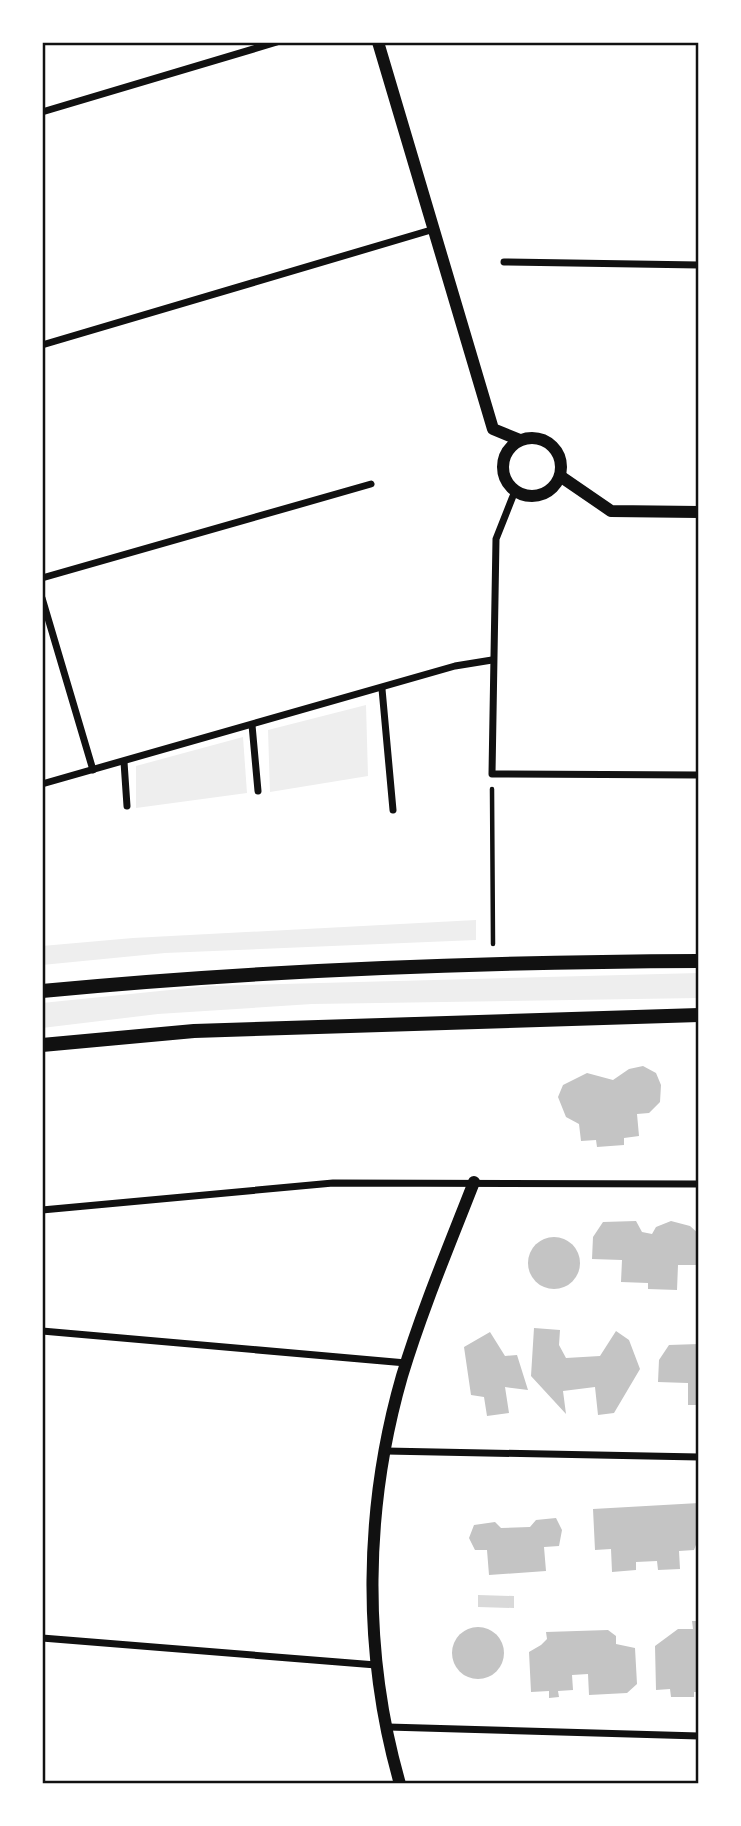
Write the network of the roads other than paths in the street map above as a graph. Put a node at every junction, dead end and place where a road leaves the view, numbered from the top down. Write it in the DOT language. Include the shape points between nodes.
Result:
graph roads {
  1 [pos="277,42"];
  2 [pos="378,42"];
  3 [pos="42,112"];
  4 [pos="431,230"];
  5 [pos="505,262"];
  6 [pos="699,265"];
  7 [pos="42,345"];
  8 [pos="520,440"];
  9 [pos="560,476"];
  10 [pos="372,484"];
  11 [pos="515,491"];
  12 [pos="699,512"];
  13 [pos="42,578"];
  14 [pos="42,598"];
  15 [pos="492,660"];
  16 [pos="382,689"];
  17 [pos="252,725"];
  18 [pos="124,762"];
  19 [pos="93,770"];
  20 [pos="699,775"];
  21 [pos="42,784"];
  22 [pos="258,791"];
  23 [pos="127,806"];
  24 [pos="393,810"];
  25 [pos="699,961"];
  26 [pos="42,991"];
  27 [pos="699,1015"];
  28 [pos="42,1045"];
  29 [pos="474,1182"];
  30 [pos="699,1184"];
  31 [pos="42,1210"];
  32 [pos="42,1331"];
  33 [pos="406,1363"];
  34 [pos="386,1451"];
  35 [pos="699,1457"];
  36 [pos="42,1638"];
  37 [pos="376,1665"];
  38 [pos="388,1727"];
  39 [pos="699,1736"];
  40 [pos="400,1784"];
  1 -- 3 [label="street"];
  2 -- 4 [label="street"];
  4 -- 7 [label="street"];
  4 -- 8 [label="street" via="493,429"];
  5 -- 6 [label="street"];
  8 -- 9 [label="street" via="539,438 555,449 562,467"];
  8 -- 11 [label="street" via="511,446 502,464 507,484"];
  9 -- 11 [label="street" via="550,491 541,495"];
  9 -- 12 [label="street" via="611,511"];
  10 -- 13 [label="street"];
  11 -- 15 [label="street" via="496,540"];
  14 -- 19 [label="street"];
  15 -- 16 [label="street" via="455,666"];
  15 -- 20 [label="street" via="492,774"];
  16 -- 17 [label="street"];
  16 -- 24 [label="street"];
  17 -- 18 [label="street"];
  17 -- 22 [label="street"];
  18 -- 19 [label="street"];
  18 -- 23 [label="street"];
  19 -- 21 [label="street"];
  25 -- 26 [label="main road" via="196,976"];
  27 -- 28 [label="main road" via="194,1031"];
  29 -- 30 [label="street"];
  29 -- 31 [label="street" via="332,1183"];
  29 -- 33 [label="street"];
  32 -- 33 [label="street"];
  33 -- 34 [label="street"];
  34 -- 35 [label="street"];
  34 -- 37 [label="street" via="376,1503 372,1583"];
  36 -- 37 [label="street"];
  37 -- 38 [label="street"];
  38 -- 39 [label="street"];
  38 -- 40 [label="street"];
}
